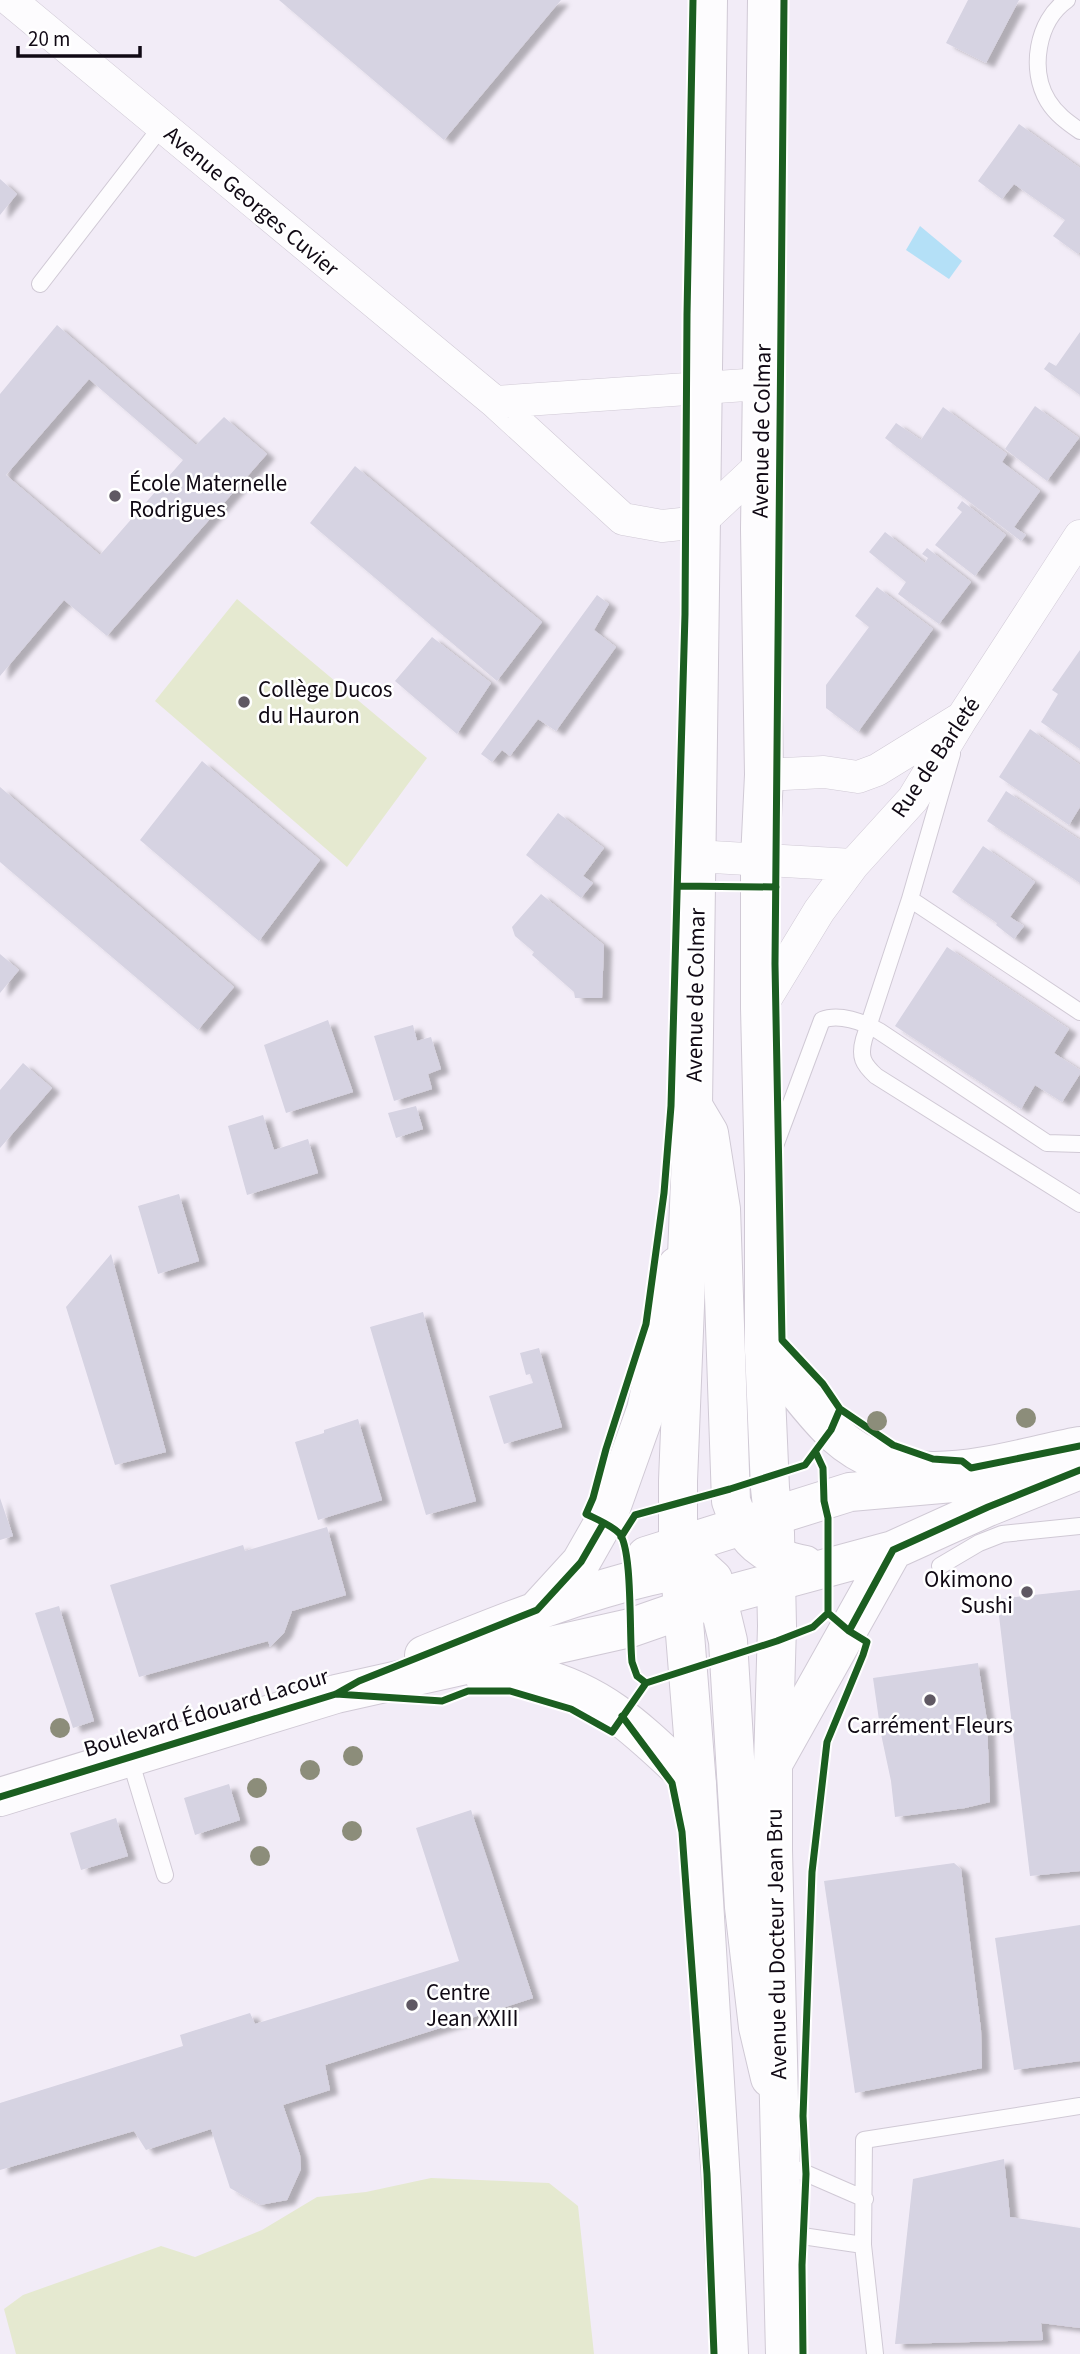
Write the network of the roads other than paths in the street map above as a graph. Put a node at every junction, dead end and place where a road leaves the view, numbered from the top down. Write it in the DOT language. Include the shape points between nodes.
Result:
graph roads {
  1 [pos="10,0"];
  2 [pos="708,0"];
  3 [pos="767,0"];
  4 [pos="1067,0"];
  5 [pos="162,126"];
  6 [pos="1080,131"];
  7 [pos="40,284"];
  8 [pos="761,384"];
  9 [pos="703,388"];
  10 [pos="495,402"];
  11 [pos="761,465"];
  12 [pos="700,523"];
  13 [pos="1080,536"];
  14 [pos="962,718"];
  15 [pos="764,775"];
  16 [pos="695,856"];
  17 [pos="760,859"];
  18 [pos="853,864"];
  19 [pos="910,899"];
  20 [pos="760,1008"];
  21 [pos="1080,1012"];
  22 [pos="868,1025"];
  23 [pos="693,1106"];
  24 [pos="1080,1144"];
  25 [pos="764,1175"];
  26 [pos="1080,1204"];
  27 [pos="691,1206"];
  28 [pos="764,1349"];
  29 [pos="1080,1446"];
  30 [pos="1080,1457"];
  31 [pos="1080,1469"];
  32 [pos="1080,1526"];
  33 [pos="766,1543"];
  34 [pos="893,1550"];
  35 [pos="938,1559"];
  36 [pos="693,1580"];
  37 [pos="537,1610"];
  38 [pos="336,1694"];
  39 [pos="129,1756"];
  40 [pos="773,1764"];
  41 [pos="697,1785"];
  42 [pos="0,1797"];
  43 [pos="164,1875"];
  44 [pos="1080,2106"];
  45 [pos="780,2116"];
  46 [pos="779,2161"];
  47 [pos="865,2199"];
  48 [pos="782,2234"];
  49 [pos="863,2245"];
  50 [pos="729,2354"];
  51 [pos="785,2354"];
  52 [pos="875,2354"];
  1 -- 5 [label="street, Avenue Georges Cuvier"];
  2 -- 9 [label="main road, Avenue de Colmar"];
  3 -- 8 [label="main road, Avenue de Colmar"];
  4 -- 6 [label="lane" via="1046,25 1038,50 1038,76 1047,100 1063,120"];
  5 -- 7 [label="lane"];
  5 -- 10 [label="street, Avenue Georges Cuvier"];
  8 -- 9 [label="street"];
  8 -- 11 [label="main road, Avenue de Colmar"];
  9 -- 10 [label="street"];
  9 -- 12 [label="main road, Avenue de Colmar"];
  10 -- 12 [label="street, Avenue Georges Cuvier" via="623,519 662,526"];
  11 -- 12 [label="street"];
  11 -- 15 [label="main road, Avenue de Colmar"];
  12 -- 16 [label="main road, Avenue de Colmar"];
  13 -- 14 [label="street, Rue de Barleté"];
  14 -- 15 [label="street" via="877,771 858,777 824,772"];
  14 -- 18 [label="street, Rue de Barleté" via="912,799"];
  14 -- 19 [label="lane"];
  15 -- 17 [label="main road, Avenue de Colmar"];
  16 -- 17 [label="street"];
  16 -- 23 [label="main road, Avenue de Colmar"];
  17 -- 18 [label="street"];
  17 -- 20 [label="main road, Avenue de Colmar"];
  18 -- 20 [label="street, Rue de Barleté"];
  19 -- 21 [label="lane"];
  19 -- 22 [label="lane"];
  20 -- 25 [label="main road, Avenue de Colmar"];
  22 -- 24 [label="lane" via="1047,1143"];
  22 -- 25 [label="lane" via="832,1016 822,1020"];
  22 -- 26 [label="lane" via="860,1052 876,1076"];
  23 -- 27 [label="main road, Avenue de Colmar"];
  23 -- 33 [label="main road" via="709,1133 721,1209 730,1501"];
  25 -- 28 [label="main road, Avenue de Colmar"];
  27 -- 36 [label="main road, Avenue de Colmar" via="678,1481"];
  27 -- 37 [label="main road" via="646,1410 610,1511 581,1562"];
  28 -- 29 [label="main road" via="836,1436 884,1465 907,1471 957,1471"];
  28 -- 33 [label="main road, Avenue de Colmar"];
  30 -- 33 [label="main road, Boulevard Édouard Lacour" via="807,1521"];
  31 -- 35 [label="main road, Boulevard Édouard Lacour" via="988,1507"];
  32 -- 35 [label="lane" via="1002,1534"];
  33 -- 34 [label="main road, Boulevard Édouard Lacour" via="852,1562"];
  33 -- 36 [label="main road, Boulevard Édouard Lacour"];
  33 -- 36 [label="main road, Boulevard Édouard Lacour"];
  33 -- 40 [label="main road, Avenue du Docteur Jean Bru" via="776,1675"];
  34 -- 35 [label="main road, Boulevard Édouard Lacour"];
  34 -- 40 [label="main road"];
  36 -- 37 [label="main road, Boulevard Édouard Lacour" via="616,1567"];
  36 -- 38 [label="main road, Boulevard Édouard Lacour" via="631,1628"];
  36 -- 41 [label="main road"];
  36 -- 45 [label="main road" via="727,1641 744,1907 761,2046"];
  37 -- 38 [label="main road, Boulevard Édouard Lacour"];
  38 -- 39 [label="main road, Boulevard Édouard Lacour"];
  38 -- 41 [label="main road" via="467,1675 536,1676 598,1700 622,1716"];
  39 -- 42 [label="main road, Boulevard Édouard Lacour"];
  39 -- 43 [label="lane"];
  40 -- 45 [label="main road, Avenue du Docteur Jean Bru"];
  41 -- 50 [label="main road"];
  44 -- 47 [label="lane" via="864,2140"];
  45 -- 46 [label="main road, Avenue du Docteur Jean Bru"];
  46 -- 47 [label="lane"];
  46 -- 48 [label="main road, Avenue du Docteur Jean Bru"];
  47 -- 49 [label="lane"];
  48 -- 49 [label="lane"];
  48 -- 51 [label="main road, Avenue du Docteur Jean Bru"];
  49 -- 52 [label="lane"];
}
